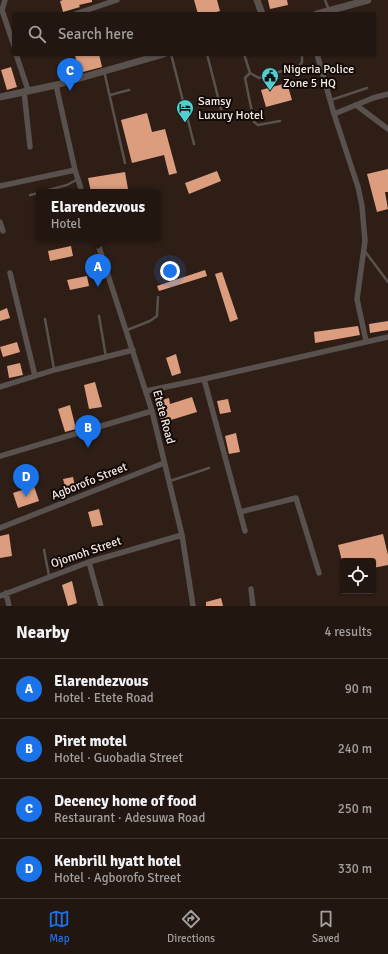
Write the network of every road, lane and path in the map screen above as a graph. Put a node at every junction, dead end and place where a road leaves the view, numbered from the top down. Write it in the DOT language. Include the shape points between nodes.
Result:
graph roads {
  1 [pos="5,0"];
  2 [pos="117,0"];
  3 [pos="257,0"];
  4 [pos="325,0"];
  5 [pos="368,0"];
  6 [pos="329,11"];
  7 [pos="81,12"];
  8 [pos="261,12"];
  9 [pos="325,12"];
  10 [pos="12,35"];
  11 [pos="17,56"];
  12 [pos="157,56"];
  13 [pos="172,56"];
  14 [pos="208,56"];
  15 [pos="245,56"];
  16 [pos="302,56"];
  17 [pos="318,56"];
  18 [pos="104,71"];
  19 [pos="250,73"];
  20 [pos="56,85"];
  21 [pos="367,88"];
  22 [pos="129,90"];
  23 [pos="26,91"];
  24 [pos="388,94"];
  25 [pos="110,95"];
  26 [pos="0,97"];
  27 [pos="330,100"];
  28 [pos="356,105"];
  29 [pos="221,109"];
  30 [pos="334,114"];
  31 [pos="280,121"];
  32 [pos="388,129"];
  33 [pos="194,144"];
  34 [pos="30,147"];
  35 [pos="126,163"];
  36 [pos="75,170"];
  37 [pos="78,179"];
  38 [pos="0,186"];
  39 [pos="50,189"];
  40 [pos="81,189"];
  41 [pos="36,193"];
  42 [pos="30,195"];
  43 [pos="0,222"];
  44 [pos="3,231"];
  45 [pos="97,241"];
  46 [pos="364,250"];
  47 [pos="10,273"];
  48 [pos="388,282"];
  49 [pos="158,297"];
  50 [pos="99,316"];
  51 [pos="45,319"];
  52 [pos="127,330"];
  53 [pos="388,337"];
  54 [pos="366,341"];
  55 [pos="133,350"];
  56 [pos="106,357"];
  57 [pos="54,370"];
  58 [pos="35,376"];
  59 [pos="204,379"];
  60 [pos="0,387"];
  61 [pos="146,390"];
  62 [pos="152,411"];
  63 [pos="0,456"];
  64 [pos="164,462"];
  65 [pos="209,468"];
  66 [pos="169,481"];
  67 [pos="240,512"];
  68 [pos="0,528"];
  69 [pos="245,531"];
  70 [pos="182,535"];
  71 [pos="44,550"];
  72 [pos="89,562"];
  73 [pos="319,573"];
  74 [pos="49,577"];
  75 [pos="251,590"];
  76 [pos="6,593"];
  77 [pos="0,596"];
  78 [pos="9,606"];
  79 [pos="101,606"];
  80 [pos="193,606"];
  81 [pos="253,606"];
  1 -- 10 [label="street" via="2,10"];
  2 -- 7 [label="street"];
  3 -- 8 [label="street"];
  4 -- 6 [label="lane"];
  5 -- 6 [label="street"];
  6 -- 9 [label="street"];
  11 -- 23 [label="street"];
  12 -- 18 [label="street"];
  13 -- 33 [label="lane"];
  14 -- 29 [label="lane"];
  15 -- 19 [label="lane"];
  16 -- 19 [label="lane" via="302,62 291,69 259,78"];
  17 -- 27 [label="street"];
  18 -- 20 [label="street"];
  18 -- 25 [label="lane"];
  19 -- 31 [label="lane" via="245,78 254,122 258,125"];
  20 -- 23 [label="street"];
  20 -- 36 [label="street"];
  21 -- 27 [label="lane"];
  22 -- 25 [label="lane"];
  23 -- 26 [label="street"];
  23 -- 34 [label="street"];
  24 -- 28 [label="street"];
  25 -- 35 [label="lane"];
  27 -- 30 [label="street"];
  28 -- 30 [label="street"];
  28 -- 32 [label="street"];
  30 -- 46 [label="street" via="358,187 365,230"];
  36 -- 37 [label="street"];
  36 -- 38 [label="street"];
  37 -- 39 [label="lane"];
  37 -- 40 [label="street"];
  41 -- 42 [label="lane"];
  43 -- 44 [label="street"];
  45 -- 52 [label="street, Etete Road"];
  46 -- 48 [label="lane"];
  46 -- 54 [label="street" via="357,299"];
  47 -- 58 [label="street"];
  49 -- 52 [label="lane" via="156,316"];
  50 -- 56 [label="lane"];
  51 -- 57 [label="lane"];
  52 -- 55 [label="street, Etete Road"];
  53 -- 54 [label="street"];
  54 -- 59 [label="street"];
  55 -- 56 [label="street"];
  55 -- 61 [label="street, Etete Road"];
  56 -- 57 [label="street"];
  57 -- 58 [label="street"];
  58 -- 60 [label="street"];
  59 -- 61 [label="street"];
  59 -- 67 [label="street"];
  61 -- 62 [label="street, Etete Road"];
  62 -- 63 [label="street"];
  62 -- 64 [label="street, Etete Road"];
  64 -- 66 [label="street, Etete Road"];
  64 -- 68 [label="street, Agborofo Street"];
  65 -- 66 [label="lane"];
  66 -- 70 [label="street, Etete Road"];
  67 -- 69 [label="street"];
  67 -- 73 [label="street" via="296,498"];
  70 -- 72 [label="street, Ojomoh Street"];
  70 -- 80 [label="street, Etete Road"];
  71 -- 74 [label="lane"];
  72 -- 74 [label="street, Ojomoh Street"];
  72 -- 79 [label="street"];
  74 -- 76 [label="street, Ojomoh Street"];
  75 -- 81 [label="street"];
  76 -- 77 [label="street, Ojomoh Street"];
  76 -- 78 [label="street"];
}
